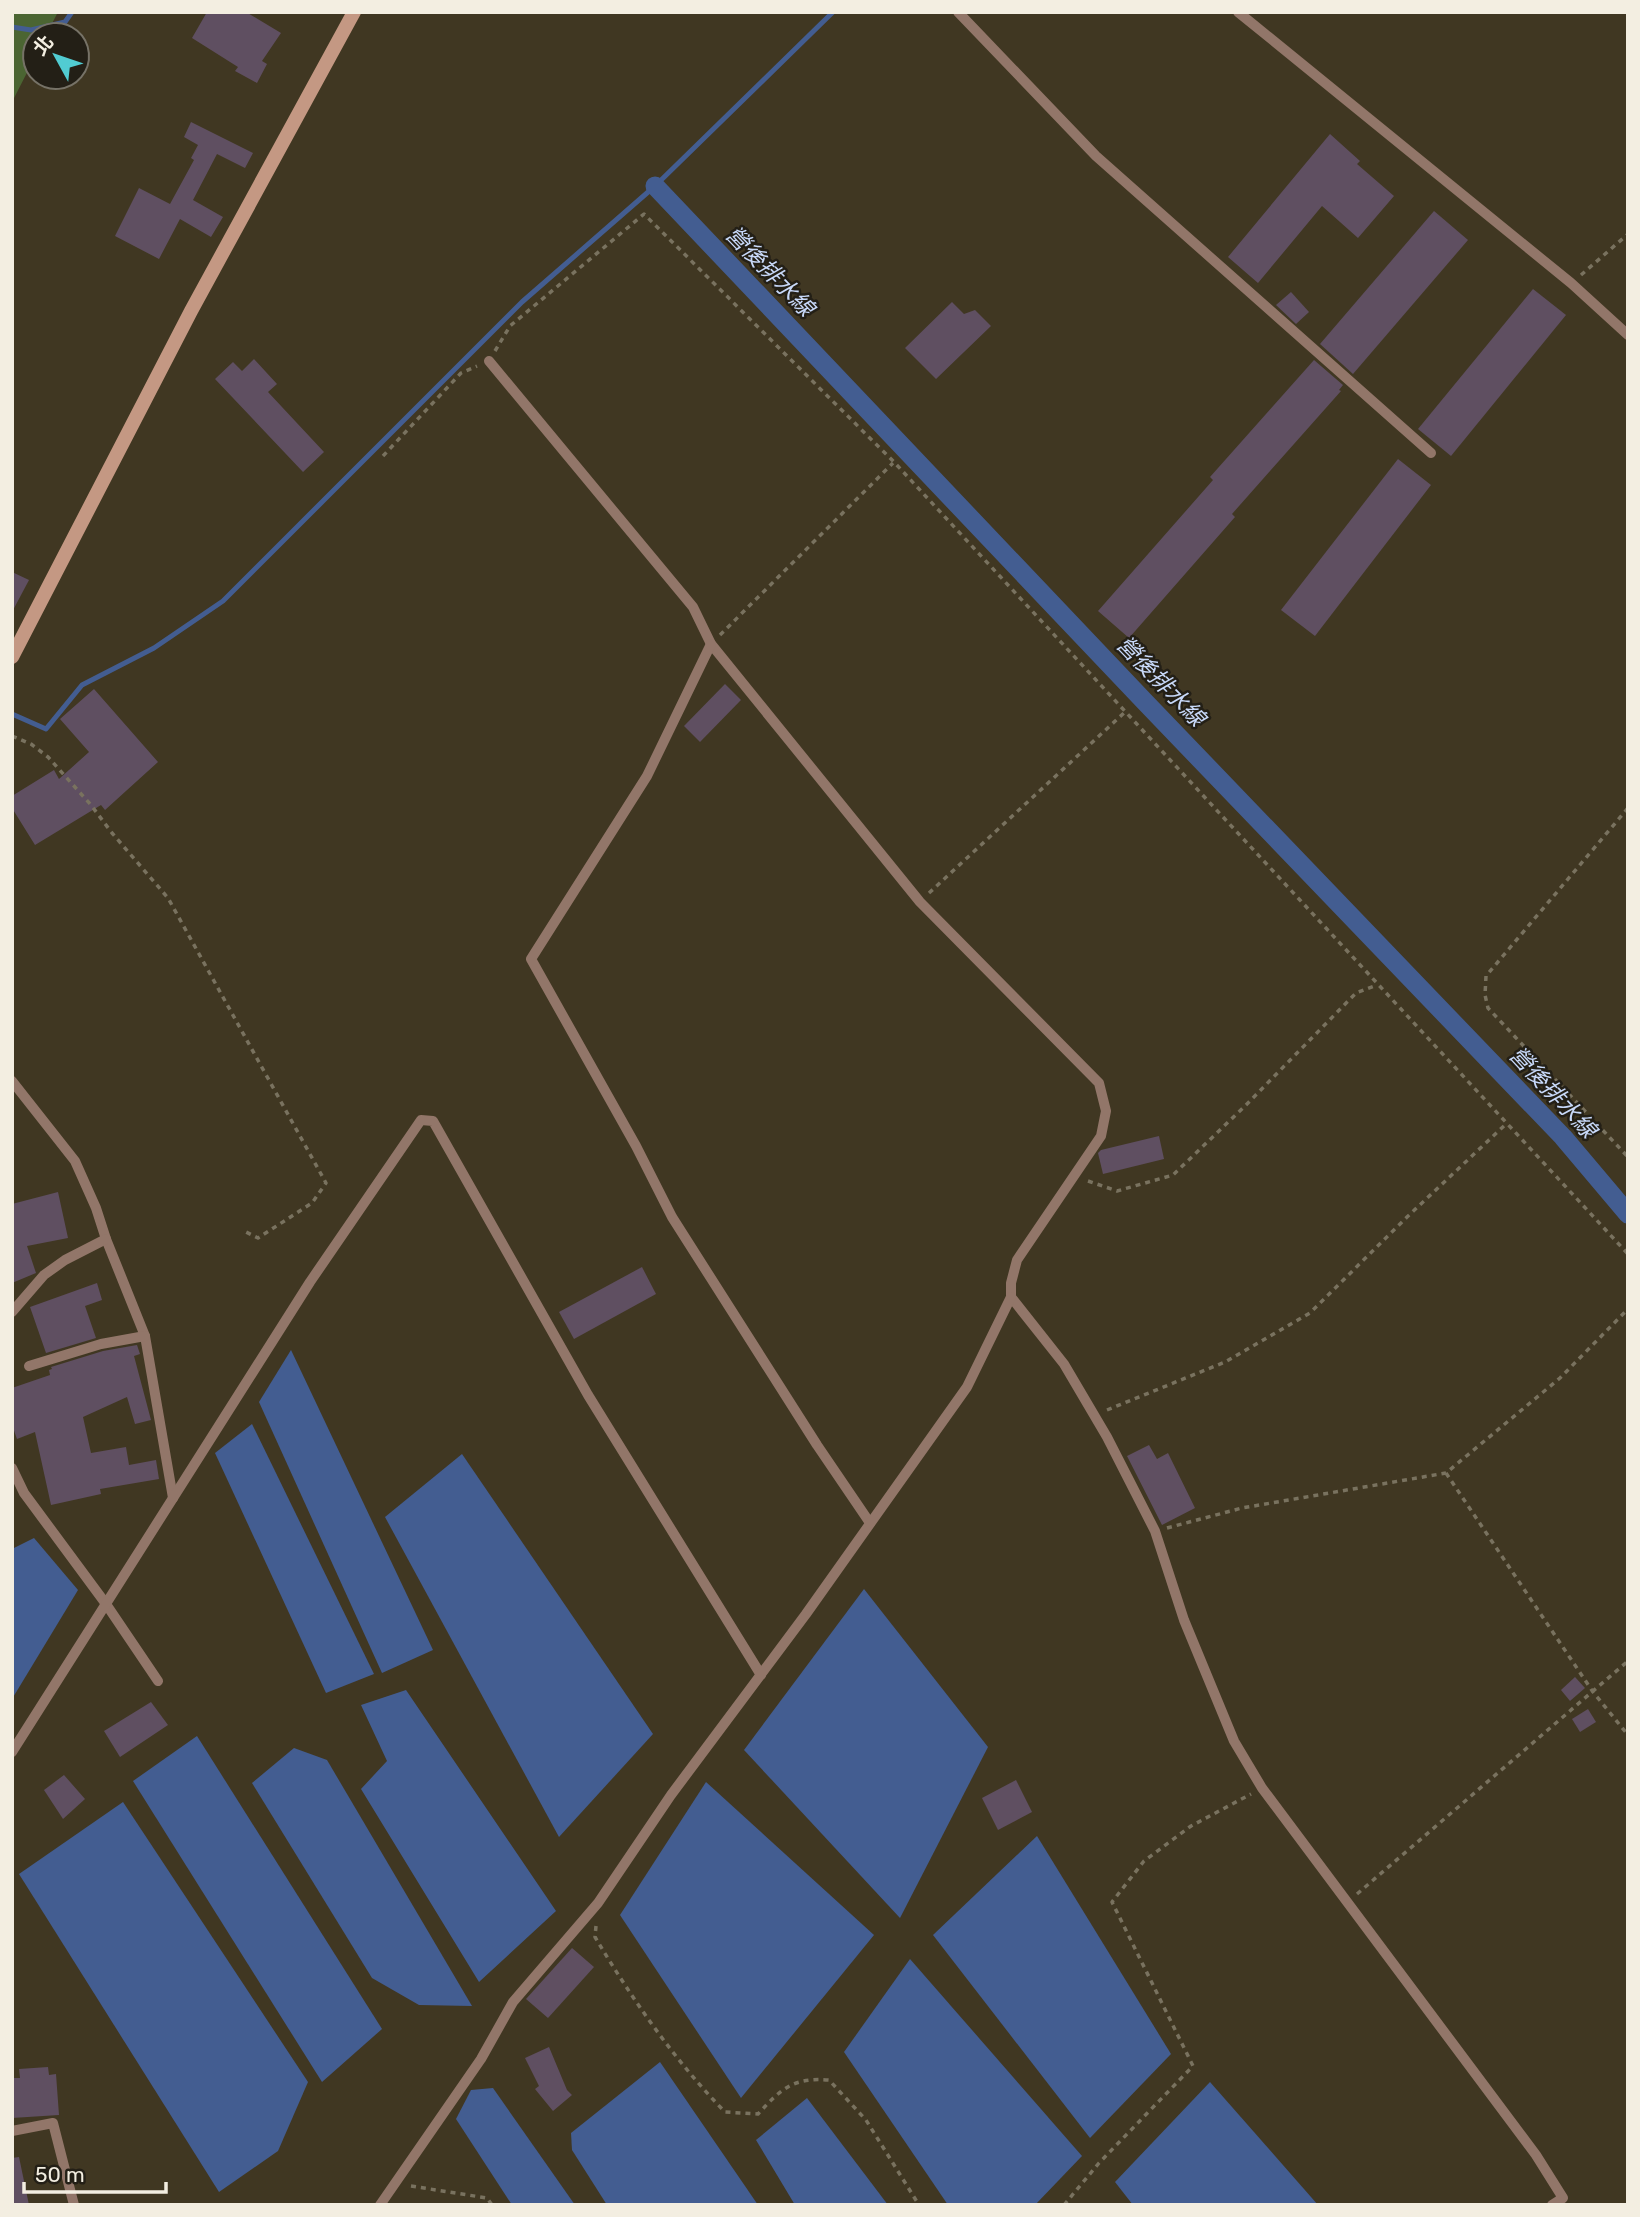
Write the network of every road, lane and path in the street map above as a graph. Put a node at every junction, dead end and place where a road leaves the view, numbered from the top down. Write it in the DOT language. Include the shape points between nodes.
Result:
graph roads {
  1 [pos="354,12"];
  2 [pos="958,12"];
  3 [pos="1238,12"];
  4 [pos="1628,233"];
  5 [pos="1571,283"];
  6 [pos="1628,335"];
  7 [pos="489,361"];
  8 [pos="1431,453"];
  9 [pos="383,456"];
  10 [pos="894,463"];
  11 [pos="711,644"];
  12 [pos="12,657"];
  13 [pos="1125,712"];
  14 [pos="12,736"];
  15 [pos="1628,808"];
  16 [pos="920,902"];
  17 [pos="1377,985"];
  18 [pos="12,1081"];
  19 [pos="1506,1124"];
  20 [pos="1628,1157"];
  21 [pos="1074,1176"];
  22 [pos="242,1230"];
  23 [pos="106,1239"];
  24 [pos="1628,1254"];
  25 [pos="1010,1297"];
  26 [pos="1628,1309"];
  27 [pos="12,1312"];
  28 [pos="145,1336"];
  29 [pos="29,1366"];
  30 [pos="1094,1415"];
  31 [pos="12,1468"];
  32 [pos="1446,1474"];
  33 [pos="173,1498"];
  34 [pos="870,1523"];
  35 [pos="1155,1531"];
  36 [pos="106,1604"];
  37 [pos="1628,1661"];
  38 [pos="761,1675"];
  39 [pos="158,1681"];
  40 [pos="1593,1692"];
  41 [pos="1628,1735"];
  42 [pos="12,1752"];
  43 [pos="1262,1788"];
  44 [pos="1348,1902"];
  45 [pos="598,1903"];
  46 [pos="12,2131"];
  47 [pos="395,2184"];
  48 [pos="1565,2202"];
  49 [pos="74,2205"];
  50 [pos="380,2205"];
  51 [pos="492,2205"];
  52 [pos="919,2205"];
  53 [pos="1064,2205"];
  54 [pos="1552,2205"];
  1 -- 12 [label="main road" via="191,311"];
  2 -- 8 [label="lane" via="1096,156"];
  3 -- 5 [label="lane"];
  4 -- 5 [label="path"];
  5 -- 6 [label="lane"];
  7 -- 9 [label="path" via="461,373"];
  7 -- 10 [label="path" via="510,326 644,214"];
  7 -- 11 [label="lane" via="693,607"];
  10 -- 11 [label="path"];
  10 -- 13 [label="path"];
  11 -- 16 [label="lane"];
  11 -- 34 [label="lane" via="647,776 531,959 671,1217"];
  13 -- 16 [label="path"];
  13 -- 17 [label="path"];
  14 -- 22 [label="path" via="48,757 168,898 326,1183 312,1203 258,1238"];
  15 -- 20 [label="path" via="1486,976 1485,995 1488,1008"];
  16 -- 21 [label="lane" via="1099,1083 1106,1111 1101,1136"];
  17 -- 19 [label="path"];
  17 -- 21 [label="path" via="1356,993 1173,1175 1117,1191"];
  18 -- 23 [label="lane" via="75,1161"];
  19 -- 24 [label="path"];
  19 -- 30 [label="path" via="1310,1313 1225,1362"];
  21 -- 25 [label="lane" via="1017,1260"];
  23 -- 27 [label="lane" via="44,1275"];
  23 -- 28 [label="lane"];
  25 -- 30 [label="lane" via="1064,1364"];
  25 -- 34 [label="lane" via="967,1387"];
  26 -- 32 [label="path" via="1560,1378"];
  28 -- 29 [label="lane"];
  28 -- 33 [label="lane"];
  30 -- 35 [label="lane"];
  31 -- 36 [label="lane" via="24,1493"];
  32 -- 35 [label="path" via="1242,1508"];
  32 -- 40 [label="path"];
  33 -- 36 [label="lane"];
  33 -- 38 [label="lane" via="354,1215 421,1120 433,1121 589,1395"];
  34 -- 38 [label="lane"];
  35 -- 43 [label="lane" via="1184,1620 1234,1741"];
  36 -- 39 [label="lane"];
  36 -- 42 [label="lane"];
  37 -- 40 [label="path"];
  38 -- 45 [label="lane"];
  40 -- 41 [label="path"];
  40 -- 44 [label="path"];
  43 -- 44 [label="lane"];
  43 -- 53 [label="path" via="1191,1826 1144,1861 1112,1902 1193,2066"];
  44 -- 48 [label="lane" via="1536,2155"];
  45 -- 47 [label="lane" via="513,2002 481,2059"];
  45 -- 52 [label="path" via="595,1937 703,2089 725,2112 758,2114 781,2089 809,2078 829,2080 866,2120"];
  46 -- 49 [label="lane" via="53,2123"];
  47 -- 50 [label="lane"];
  47 -- 51 [label="path" via="487,2198"];
  48 -- 54 [label="lane"];
}
